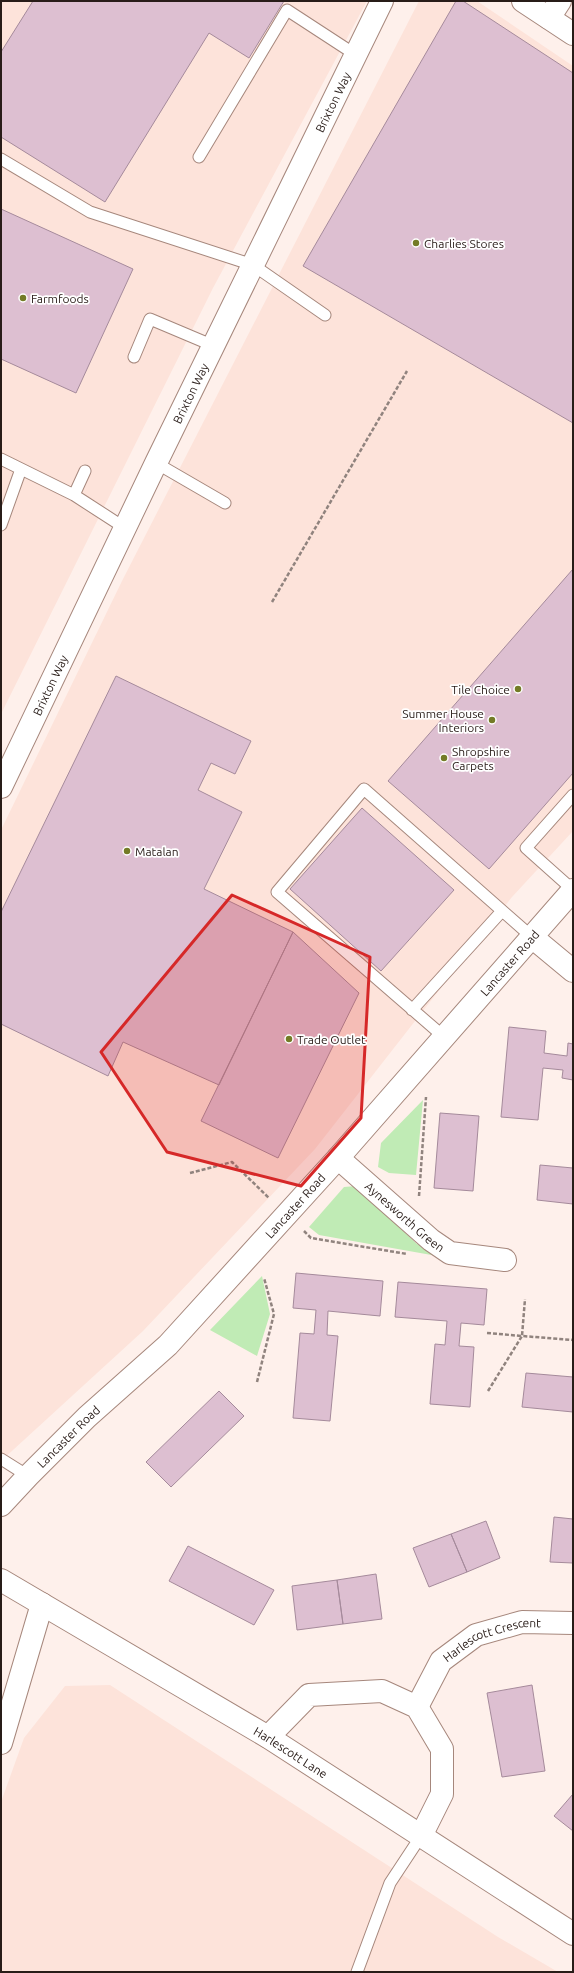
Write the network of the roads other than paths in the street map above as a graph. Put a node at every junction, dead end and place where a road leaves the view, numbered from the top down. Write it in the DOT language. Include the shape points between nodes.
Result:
graph roads {
  1 [pos="382,1"];
  2 [pos="524,1"];
  3 [pos="554,10"];
  4 [pos="573,34"];
  5 [pos="356,55"];
  6 [pos="199,157"];
  7 [pos="1,159"];
  8 [pos="253,265"];
  9 [pos="324,315"];
  10 [pos="214,346"];
  11 [pos="134,357"];
  12 [pos="1,459"];
  13 [pos="156,463"];
  14 [pos="21,469"];
  15 [pos="85,470"];
  16 [pos="74,495"];
  17 [pos="225,503"];
  18 [pos="1,525"];
  19 [pos="125,528"];
  20 [pos="1,787"];
  21 [pos="573,795"];
  22 [pos="573,890"];
  23 [pos="502,911"];
  24 [pos="532,937"];
  25 [pos="573,971"];
  26 [pos="412,1010"];
  27 [pos="443,1036"];
  28 [pos="338,1158"];
  29 [pos="505,1260"];
  30 [pos="1,1459"];
  31 [pos="28,1476"];
  32 [pos="1,1505"];
  33 [pos="1,1580"];
  34 [pos="42,1604"];
  35 [pos="573,1624"];
  36 [pos="417,1707"];
  37 [pos="268,1738"];
  38 [pos="1,1744"];
  39 [pos="421,1836"];
  40 [pos="573,1934"];
  41 [pos="357,1972"];
  1 -- 5 [label="street, Brixton Way"];
  2 -- 3 [label="street"];
  3 -- 4 [label="street"];
  5 -- 6 [label="lane" via="286,10"];
  5 -- 8 [label="street, Brixton Way"];
  7 -- 8 [label="lane" via="90,212"];
  8 -- 9 [label="lane"];
  8 -- 10 [label="street, Brixton Way"];
  10 -- 11 [label="lane" via="150,319"];
  10 -- 13 [label="street, Brixton Way"];
  12 -- 14 [label="lane"];
  13 -- 17 [label="lane"];
  13 -- 19 [label="street, Brixton Way"];
  14 -- 16 [label="lane"];
  14 -- 18 [label="lane"];
  15 -- 16 [label="lane"];
  16 -- 19 [label="lane"];
  19 -- 20 [label="street, Brixton Way"];
  21 -- 22 [label="lane" via="526,848"];
  22 -- 24 [label="street, Lancaster Road"];
  23 -- 24 [label="lane"];
  23 -- 26 [label="lane"];
  23 -- 26 [label="lane" via="364,789 277,892"];
  24 -- 25 [label="street"];
  24 -- 27 [label="street, Lancaster Road"];
  26 -- 27 [label="lane"];
  27 -- 28 [label="street, Lancaster Road"];
  28 -- 29 [label="street, Aynesworth Green" via="431,1240 450,1253"];
  28 -- 31 [label="street, Lancaster Road" via="168,1345 87,1417"];
  30 -- 31 [label="lane"];
  31 -- 32 [label="street, Lancaster Road"];
  33 -- 34 [label="street, Harlescott Lane"];
  34 -- 37 [label="street, Harlescott Lane"];
  34 -- 38 [label="street"];
  35 -- 36 [label="street, Harlescott Crescent" via="522,1622 476,1636 441,1661"];
  36 -- 37 [label="street" via="382,1691 309,1695"];
  36 -- 39 [label="street" via="442,1748 442,1794"];
  37 -- 39 [label="street, Harlescott Lane"];
  39 -- 40 [label="street, Harlescott Lane"];
  39 -- 41 [label="lane" via="390,1883"];
}
